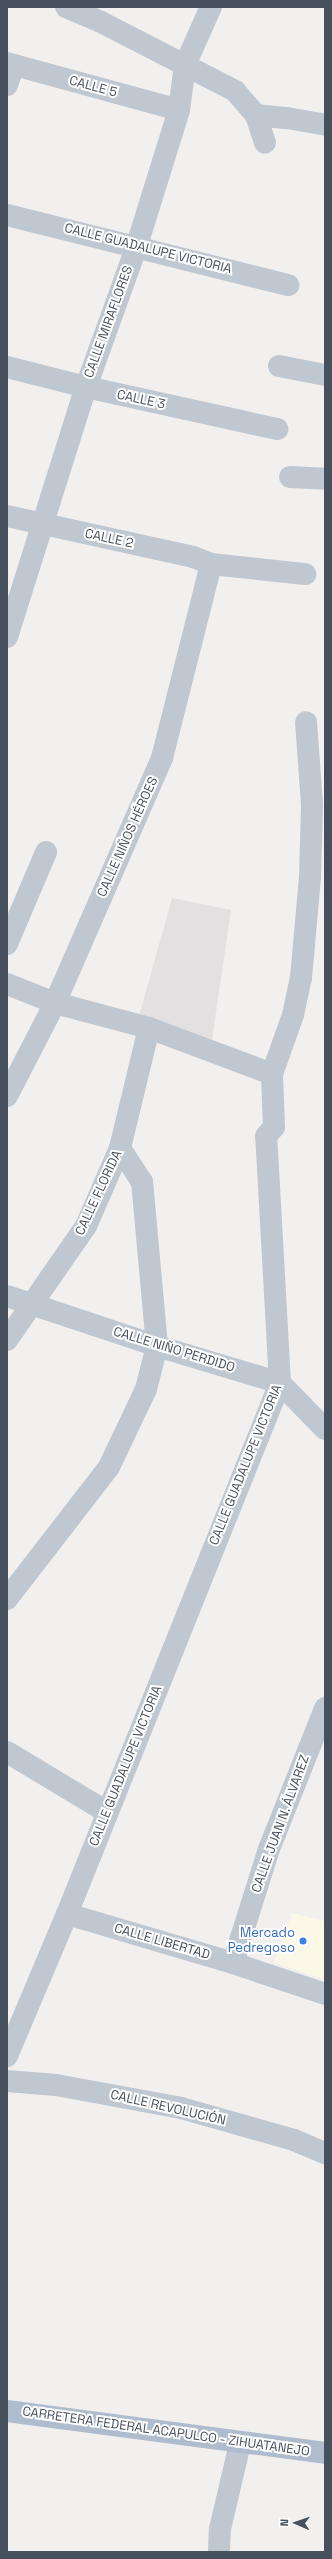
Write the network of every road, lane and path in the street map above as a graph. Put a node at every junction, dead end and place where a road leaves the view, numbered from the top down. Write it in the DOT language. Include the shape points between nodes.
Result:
graph roads {
  1 [pos="66,7"];
  2 [pos="211,7"];
  3 [pos="104,14"];
  4 [pos="11,64"];
  5 [pos="185,64"];
  6 [pos="7,85"];
  7 [pos="179,110"];
  8 [pos="256,115"];
  9 [pos="325,125"];
  10 [pos="265,143"];
  11 [pos="7,215"];
  12 [pos="137,246"];
  13 [pos="288,285"];
  14 [pos="279,366"];
  15 [pos="7,367"];
  16 [pos="325,375"];
  17 [pos="86,388"];
  18 [pos="277,429"];
  19 [pos="290,477"];
  20 [pos="325,479"];
  21 [pos="7,516"];
  22 [pos="42,525"];
  23 [pos="211,564"];
  24 [pos="305,574"];
  25 [pos="7,637"];
  26 [pos="306,722"];
  27 [pos="46,852"];
  28 [pos="317,878"];
  29 [pos="7,944"];
  30 [pos="7,984"];
  31 [pos="55,1003"];
  32 [pos="149,1028"];
  33 [pos="272,1074"];
  34 [pos="7,1096"];
  35 [pos="120,1148"];
  36 [pos="7,1296"];
  37 [pos="33,1304"];
  38 [pos="7,1340"];
  39 [pos="157,1346"];
  40 [pos="280,1383"];
  41 [pos="325,1429"];
  42 [pos="7,1599"];
  43 [pos="325,1708"];
  44 [pos="7,1752"];
  45 [pos="107,1812"];
  46 [pos="67,1914"];
  47 [pos="233,1963"];
  48 [pos="325,1994"];
  49 [pos="7,2056"];
  50 [pos="7,2081"];
  51 [pos="325,2153"];
  52 [pos="7,2411"];
  53 [pos="240,2444"];
  54 [pos="325,2453"];
  55 [pos="219,2552"];
  1 -- 3 [label="street"];
  2 -- 5 [label="street, CALLE MIRAFLORES"];
  3 -- 5 [label="street"];
  4 -- 6 [label="street"];
  4 -- 7 [label="street, CALLE 5"];
  5 -- 7 [label="street, CALLE MIRAFLORES"];
  5 -- 8 [label="street" via="236,91"];
  7 -- 12 [label="street, CALLE MIRAFLORES"];
  8 -- 9 [label="street"];
  8 -- 10 [label="street"];
  11 -- 12 [label="street, CALLE GUADALUPE VICTORIA"];
  12 -- 13 [label="street, CALLE GUADALUPE VICTORIA"];
  12 -- 17 [label="street, CALLE MIRAFLORES"];
  14 -- 16 [label="street"];
  15 -- 17 [label="street, CALLE 3"];
  17 -- 18 [label="street, CALLE 3"];
  17 -- 22 [label="street, CALLE MIRAFLORES"];
  19 -- 20 [label="street"];
  21 -- 22 [label="street, CALLE 2"];
  22 -- 23 [label="street, CALLE 2" via="193,556"];
  22 -- 25 [label="street, CALLE MIRAFLORES"];
  23 -- 24 [label="street, CALLE 2"];
  23 -- 31 [label="street, CALLE NIÑOS HÉROES" via="162,758"];
  26 -- 28 [label="street, CALLE GUADALUPE VICTORIA"];
  27 -- 29 [label="street"];
  28 -- 33 [label="street, CALLE GUADALUPE VICTORIA" via="293,1015"];
  30 -- 31 [label="street"];
  31 -- 32 [label="street"];
  31 -- 34 [label="street, CALLE NIÑOS HÉROES"];
  32 -- 33 [label="street"];
  32 -- 35 [label="street, CALLE FLORIDA"];
  33 -- 40 [label="street, CALLE GUADALUPE VICTORIA" via="274,1127 266,1136"];
  35 -- 37 [label="street, CALLE FLORIDA" via="86,1226"];
  35 -- 39 [label="street" via="142,1182"];
  36 -- 37 [label="street, CALLE NIÑO PERDIDO"];
  37 -- 38 [label="street, CALLE FLORIDA"];
  37 -- 39 [label="street, CALLE NIÑO PERDIDO"];
  39 -- 40 [label="street, CALLE NIÑO PERDIDO"];
  39 -- 42 [label="street" via="146,1389 109,1467"];
  40 -- 41 [label="street, CALLE NIÑO PERDIDO"];
  40 -- 45 [label="street, CALLE GUADALUPE VICTORIA"];
  43 -- 47 [label="street, CALLE JUAN N. ÁLVAREZ" via="269,1849"];
  44 -- 45 [label="street"];
  45 -- 46 [label="street, CALLE GUADALUPE VICTORIA"];
  46 -- 47 [label="street, CALLE LIBERTAD"];
  46 -- 49 [label="street, CALLE GUADALUPE VICTORIA"];
  47 -- 48 [label="street, CALLE LIBERTAD"];
  50 -- 51 [label="street, CALLE REVOLUCIÓN" via="56,2084 181,2108 294,2140"];
  52 -- 53 [label="main road, CARRETERA FEDERAL ACAPULCO - ZIHUATANEJO"];
  53 -- 54 [label="main road, CARRETERA FEDERAL ACAPULCO - ZIHUATANEJO"];
  53 -- 55 [label="street" via="220,2529"];
}
